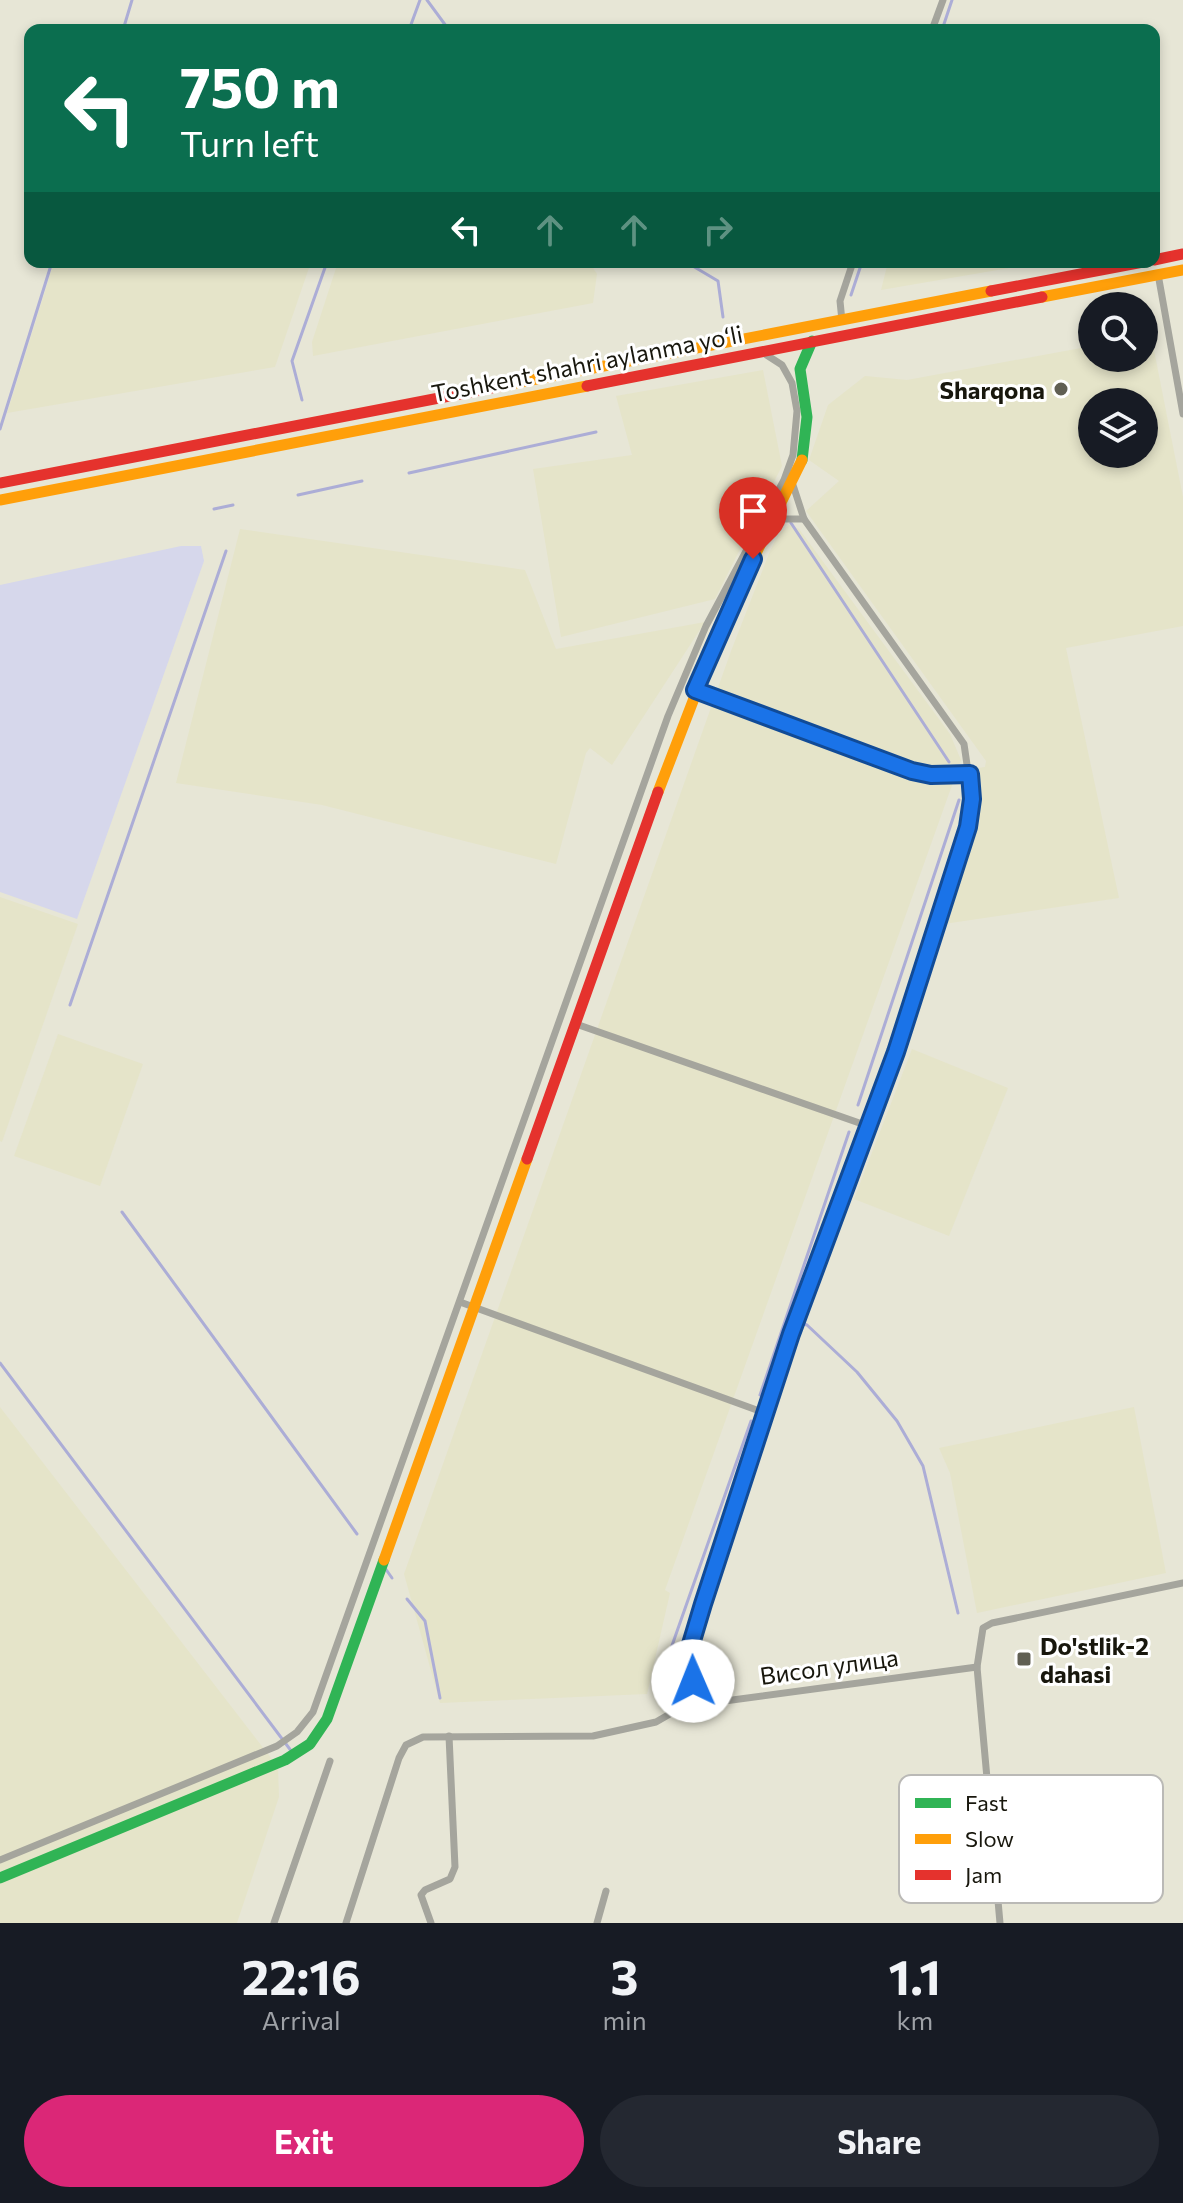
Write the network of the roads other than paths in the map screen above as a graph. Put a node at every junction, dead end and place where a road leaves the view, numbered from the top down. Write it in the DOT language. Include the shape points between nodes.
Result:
graph roads {
  1 [pos="943,0"];
  2 [pos="934,24"];
  3 [pos="1183,254"];
  4 [pos="1160,259"];
  5 [pos="851,268"];
  6 [pos="1112,268"];
  7 [pos="1183,270"];
  8 [pos="1158,274"];
  9 [pos="842,321"];
  10 [pos="812,341"];
  11 [pos="760,352"];
  12 [pos="493,387"];
  13 [pos="497,404"];
  14 [pos="1183,414"];
  15 [pos="0,483"];
  16 [pos="793,485"];
  17 [pos="0,500"];
  18 [pos="804,519"];
  19 [pos="773,520"];
  20 [pos="695,690"];
  21 [pos="970,774"];
  22 [pos="603,898"];
  23 [pos="617,903"];
  24 [pos="576,1024"];
  25 [pos="868,1126"];
  26 [pos="460,1302"];
  27 [pos="474,1307"];
  28 [pos="765,1413"];
  29 [pos="1183,1583"];
  30 [pos="977,1667"];
  31 [pos="695,1705"];
  32 [pos="313,1712"];
  33 [pos="327,1719"];
  34 [pos="449,1736"];
  35 [pos="330,1761"];
  36 [pos="987,1775"];
  37 [pos="0,1860"];
  38 [pos="0,1878"];
  39 [pos="606,1891"];
  40 [pos="998,1903"];
  41 [pos="274,1923"];
  42 [pos="346,1923"];
  43 [pos="431,1923"];
  44 [pos="597,1923"];
  45 [pos="1000,1923"];
  1 -- 2 [label="street"];
  3 -- 4 [label="main road"];
  5 -- 9 [label="street" via="840,301"];
  6 -- 9 [label="main road, Toshkent shahri aylanma yoʻli"];
  7 -- 8 [label="main road, Toshkent shahri aylanma yoʻli"];
  8 -- 10 [label="main road, Toshkent shahri aylanma yoʻli"];
  8 -- 14 [label="street"];
  9 -- 12 [label="main road, Toshkent shahri aylanma yoʻli"];
  10 -- 11 [label="main road, Toshkent shahri aylanma yoʻli"];
  10 -- 16 [label="main road" via="800,369 807,430"];
  11 -- 13 [label="main road, Toshkent shahri aylanma yoʻli"];
  11 -- 22 [label="street" via="782,365 792,383 797,411 793,455 683,678"];
  12 -- 13 [label="main road" via="491,396"];
  12 -- 15 [label="main road, Toshkent shahri aylanma yoʻli"];
  13 -- 17 [label="main road, Toshkent shahri aylanma yoʻli"];
  16 -- 18 [label="street"];
  16 -- 19 [label="main road"];
  18 -- 19 [label="street"];
  18 -- 21 [label="street" via="964,744"];
  19 -- 20 [label="main road"];
  20 -- 21 [label="street" via="912,771"];
  20 -- 23 [label="main road"];
  21 -- 25 [label="street" via="968,827"];
  22 -- 23 [label="street"];
  22 -- 26 [label="street"];
  23 -- 24 [label="main road"];
  24 -- 25 [label="street"];
  24 -- 27 [label="main road"];
  25 -- 28 [label="street"];
  26 -- 27 [label="street"];
  26 -- 32 [label="street"];
  27 -- 28 [label="street"];
  27 -- 33 [label="main road"];
  28 -- 31 [label="street" via="691,1644"];
  29 -- 30 [label="street" via="992,1623 983,1628"];
  30 -- 31 [label="street, Висол улица"];
  30 -- 36 [label="street"];
  31 -- 34 [label="street, Висол улица" via="650,1724 593,1736"];
  32 -- 33 [label="street"];
  32 -- 37 [label="street" via="277,1746"];
  33 -- 38 [label="main road" via="299,1753 285,1760"];
  34 -- 42 [label="street, Висол улица" via="423,1737 406,1745"];
  34 -- 43 [label="street" via="455,1867 450,1879 421,1895"];
  35 -- 41 [label="street"];
  39 -- 44 [label="street"];
  40 -- 45 [label="street"];
}
